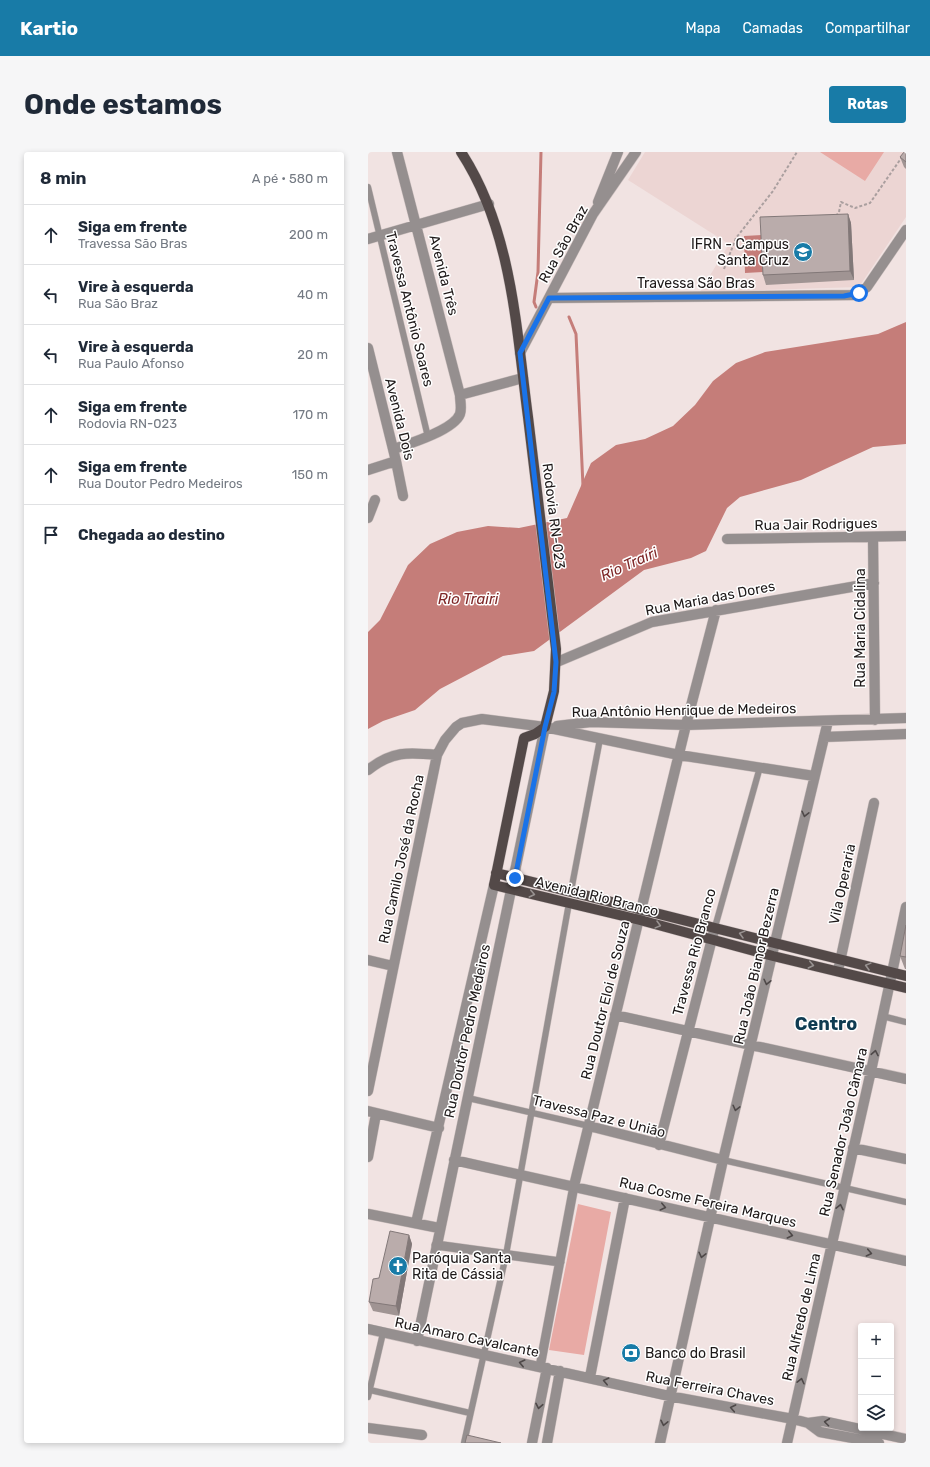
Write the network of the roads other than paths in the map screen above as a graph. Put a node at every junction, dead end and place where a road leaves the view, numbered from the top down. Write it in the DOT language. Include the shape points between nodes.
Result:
graph roads {
  1 [pos="397,152"];
  2 [pos="461,152"];
  3 [pos="618,152"];
  4 [pos="636,152"];
  5 [pos="368,187"];
  6 [pos="489,204"];
  7 [pos="593,214"];
  8 [pos="417,226"];
  9 [pos="906,230"];
  10 [pos="380,236"];
  11 [pos="368,239"];
  12 [pos="549,298"];
  13 [pos="368,348"];
  14 [pos="520,353"];
  15 [pos="523,383"];
  16 [pos="460,400"];
  17 [pos="428,437"];
  18 [pos="394,449"];
  19 [pos="396,461"];
  20 [pos="368,470"];
  21 [pos="403,496"];
  22 [pos="375,500"];
  23 [pos="368,515"];
  24 [pos="906,536"];
  25 [pos="873,537"];
  26 [pos="727,539"];
  27 [pos="874,583"];
  28 [pos="716,610"];
  29 [pos="556,649"];
  30 [pos="556,662"];
  31 [pos="906,718"];
  32 [pos="875,720"];
  33 [pos="828,721"];
  34 [pos="686,725"];
  35 [pos="545,727"];
  36 [pos="906,734"];
  37 [pos="824,737"];
  38 [pos="600,739"];
  39 [pos="437,755"];
  40 [pos="679,755"];
  41 [pos="760,767"];
  42 [pos="368,770"];
  43 [pos="814,776"];
  44 [pos="874,803"];
  45 [pos="496,873"];
  46 [pos="515,878"];
  47 [pos="494,885"];
  48 [pos="512,890"];
  49 [pos="571,891"];
  50 [pos="569,903"];
  51 [pos="906,907"];
  52 [pos="643,909"];
  53 [pos="640,920"];
  54 [pos="715,927"];
  55 [pos="712,939"];
  56 [pos="776,943"];
  57 [pos="773,956"];
  58 [pos="840,959"];
  59 [pos="368,960"];
  60 [pos="393,966"];
  61 [pos="838,971"];
  62 [pos="892,972"];
  63 [pos="906,976"];
  64 [pos="889,983"];
  65 [pos="906,988"];
  66 [pos="615,1015"];
  67 [pos="882,1016"];
  68 [pos="906,1022"];
  69 [pos="687,1030"];
  70 [pos="752,1045"];
  71 [pos="871,1071"];
  72 [pos="906,1079"];
  73 [pos="368,1092"];
  74 [pos="468,1098"];
  75 [pos="372,1112"];
  76 [pos="532,1113"];
  77 [pos="589,1126"];
  78 [pos="439,1128"];
  79 [pos="659,1145"];
  80 [pos="853,1148"];
  81 [pos="368,1157"];
  82 [pos="906,1159"];
  83 [pos="454,1160"];
  84 [pos="723,1160"];
  85 [pos="521,1174"];
  86 [pos="574,1186"];
  87 [pos="844,1188"];
  88 [pos="625,1198"];
  89 [pos="906,1202"];
  90 [pos="368,1214"];
  91 [pos="711,1218"];
  92 [pos="416,1223"];
  93 [pos="439,1228"];
  94 [pos="436,1245"];
  95 [pos="832,1245"];
  96 [pos="506,1255"];
  97 [pos="906,1261"];
  98 [pos="560,1262"];
  99 [pos="368,1329"];
  100 [pos="383,1333"];
  101 [pos="417,1341"];
  102 [pos="484,1354"];
  103 [pos="543,1368"];
  104 [pos="560,1371"];
  105 [pos="590,1377"];
  106 [pos="370,1390"];
  107 [pos="669,1396"];
  108 [pos="368,1397"];
  109 [pos="470,1413"];
  110 [pos="793,1419"];
  111 [pos="368,1428"];
  112 [pos="844,1430"];
  113 [pos="422,1435"];
  114 [pos="906,1439"];
  115 [pos="464,1443"];
  116 [pos="532,1443"];
  117 [pos="547,1443"];
  118 [pos="660,1443"];
  119 [pos="787,1443"];
  120 [pos="878,1443"];
  1 -- 8 [label="street, Avenida Três"];
  2 -- 6 [label="main road, Rodovia RN-023"];
  3 -- 7 [label="street"];
  4 -- 7 [label="street, Rua São Braz"];
  5 -- 10 [label="lane, Travessa Antônio Soares"];
  6 -- 8 [label="street"];
  6 -- 14 [label="main road, Rodovia RN-023" via="505,263"];
  7 -- 12 [label="street, Rua São Braz"];
  8 -- 10 [label="street"];
  8 -- 16 [label="street, Avenida Três"];
  9 -- 12 [label="street, Travessa São Bras" via="867,287 859,293 844,296"];
  10 -- 11 [label="street"];
  10 -- 17 [label="lane, Travessa Antônio Soares"];
  12 -- 14 [label="street, Rua São Braz"];
  13 -- 18 [label="street, Avenida Dois"];
  14 -- 15 [label="main road, Rodovia RN-023"];
  15 -- 16 [label="street"];
  15 -- 29 [label="main road, Rodovia RN-023"];
  16 -- 17 [label="street" via="458,418"];
  17 -- 18 [label="street"];
  18 -- 19 [label="street, Avenida Dois"];
  19 -- 20 [label="street"];
  19 -- 21 [label="street, Avenida Dois"];
  22 -- 23 [label="street"];
  24 -- 25 [label="street, Rua Jair Rodrigues"];
  25 -- 26 [label="street, Rua Jair Rodrigues"];
  25 -- 27 [label="street, Rua Maria Cidalina"];
  27 -- 28 [label="street, Rua Maria das Dores"];
  27 -- 32 [label="street, Rua Maria Cidalina"];
  28 -- 30 [label="street, Rua Maria das Dores" via="652,622"];
  28 -- 34 [label="street, Rua Doutor Eloi de Souza"];
  29 -- 30 [label="main road, Rua Doutor Pedro Medeiros"];
  30 -- 35 [label="main road, Rua Doutor Pedro Medeiros" via="554,692"];
  31 -- 32 [label="street, Rua Antônio Henrique de Medeiros"];
  32 -- 33 [label="street, Rua Antônio Henrique de Medeiros"];
  33 -- 34 [label="street, Rua Antônio Henrique de Medeiros"];
  33 -- 37 [label="street, Rua João Bianor Bezerra"];
  34 -- 35 [label="street, Rua Antônio Henrique de Medeiros" via="591,722"];
  34 -- 40 [label="street, Rua Doutor Eloi de Souza"];
  35 -- 38 [label="street, Rua Antônio Henrique de Medeiros"];
  35 -- 39 [label="street, Rua Camilo José da Rocha" via="482,719 462,723 451,733"];
  35 -- 45 [label="main road" via="524,738"];
  35 -- 46 [label="street, Rua Doutor Pedro Medeiros"];
  36 -- 37 [label="street"];
  37 -- 43 [label="street, Rua João Bianor Bezerra"];
  38 -- 40 [label="street, Rua Antônio Henrique de Medeiros"];
  38 -- 49 [label="lane"];
  39 -- 42 [label="street" via="395,755 382,759"];
  39 -- 60 [label="street, Rua Camilo José da Rocha"];
  40 -- 41 [label="street, Rua Antônio Henrique de Medeiros"];
  40 -- 52 [label="street, Rua Doutor Eloi de Souza"];
  41 -- 43 [label="street, Rua Antônio Henrique de Medeiros"];
  41 -- 54 [label="lane, Travessa Rio Branco"];
  43 -- 56 [label="street, Rua João Bianor Bezerra, one-way"];
  44 -- 58 [label="street, Vila Operaria"];
  45 -- 46 [label="main road, Avenida Rio Branco"];
  45 -- 47 [label="main road"];
  46 -- 48 [label="street, Rua Doutor Pedro Medeiros"];
  46 -- 49 [label="main road, Avenida Rio Branco"];
  47 -- 48 [label="main road, Avenida Rio Branco"];
  47 -- 78 [label="street, Rua Doutor Pedro Medeiros"];
  48 -- 50 [label="main road, Avenida Rio Branco, one-way"];
  48 -- 74 [label="street, Rua Doutor Pedro Medeiros"];
  49 -- 52 [label="main road, Avenida Rio Branco"];
  50 -- 53 [label="main road, Avenida Rio Branco"];
  50 -- 76 [label="lane"];
  51 -- 62 [label="street, Rua Senador João Câmara"];
  52 -- 53 [label="street, Rua Doutor Eloi de Souza"];
  52 -- 54 [label="main road, Avenida Rio Branco"];
  53 -- 55 [label="main road, Avenida Rio Branco, one-way"];
  53 -- 66 [label="street, Rua Doutor Eloi de Souza"];
  54 -- 55 [label="street, Travessa Rio Branco"];
  56 -- 54 [label="main road, Avenida Rio Branco, one-way"];
  55 -- 57 [label="main road, Avenida Rio Branco"];
  55 -- 69 [label="street, Travessa Rio Branco"];
  56 -- 57 [label="street, Rua João Bianor Bezerra"];
  56 -- 58 [label="main road, Avenida Rio Branco"];
  57 -- 61 [label="main road, Avenida Rio Branco, one-way"];
  57 -- 70 [label="street, Rua João Bianor Bezerra, one-way"];
  58 -- 61 [label="street, Vila Operaria"];
  62 -- 58 [label="main road, Avenida Rio Branco, one-way"];
  59 -- 60 [label="street"];
  60 -- 73 [label="street, Rua Camilo José da Rocha"];
  61 -- 64 [label="main road, Avenida Rio Branco"];
  62 -- 63 [label="main road, Avenida Rio Branco"];
  62 -- 64 [label="street, Rua Senador João Câmara"];
  64 -- 65 [label="main road, Avenida Rio Branco"];
  64 -- 67 [label="street, Rua Senador João Câmara"];
  66 -- 69 [label="street"];
  66 -- 77 [label="street, Rua Doutor Eloi de Souza"];
  67 -- 68 [label="lane"];
  71 -- 67 [label="street, Rua Senador João Câmara, one-way"];
  69 -- 70 [label="street"];
  69 -- 79 [label="street, Travessa Rio Branco"];
  70 -- 71 [label="street"];
  70 -- 84 [label="street, Rua João Bianor Bezerra, one-way"];
  71 -- 72 [label="street"];
  71 -- 80 [label="street, Rua Senador João Câmara"];
  74 -- 76 [label="lane, Travessa Paz e União"];
  74 -- 83 [label="street, Rua Doutor Pedro Medeiros"];
  75 -- 78 [label="street"];
  75 -- 81 [label="street"];
  76 -- 77 [label="lane, Travessa Paz e União"];
  76 -- 85 [label="lane"];
  77 -- 79 [label="street, Travessa Paz e União"];
  77 -- 86 [label="street, Rua Doutor Eloi de Souza"];
  78 -- 92 [label="street, Rua Doutor Pedro Medeiros"];
  79 -- 84 [label="street, Travessa Paz e União"];
  80 -- 82 [label="street"];
  80 -- 87 [label="street, Rua Senador João Câmara"];
  83 -- 85 [label="street, Rua Cosme Fereira Marques"];
  83 -- 93 [label="street, Rua Doutor Pedro Medeiros"];
  84 -- 87 [label="lane"];
  84 -- 91 [label="street, Rua João Bianor Bezerra"];
  85 -- 86 [label="street, Rua Cosme Fereira Marques"];
  85 -- 96 [label="lane"];
  86 -- 88 [label="street, Rua Cosme Fereira Marques"];
  86 -- 98 [label="street"];
  87 -- 89 [label="lane"];
  95 -- 87 [label="street, Rua Senador João Câmara, one-way"];
  88 -- 91 [label="street, Rua Cosme Fereira Marques, one-way"];
  88 -- 105 [label="street"];
  90 -- 92 [label="street"];
  91 -- 95 [label="street, Rua Cosme Fereira Marques, one-way"];
  91 -- 107 [label="street, Rua João Bianor Bezerra, one-way"];
  92 -- 93 [label="street"];
  93 -- 94 [label="street, Rua Doutor Pedro Medeiros"];
  94 -- 96 [label="street"];
  94 -- 101 [label="street, Rua Doutor Pedro Medeiros"];
  95 -- 97 [label="street, Rua Cosme Fereira Marques, one-way"];
  110 -- 95 [label="street, Rua Alfredo de Lima, one-way"];
  96 -- 98 [label="street"];
  96 -- 102 [label="lane"];
  98 -- 103 [label="street"];
  99 -- 100 [label="street, Rua Amaro Cavalcante"];
  100 -- 101 [label="street, Rua Amaro Cavalcante"];
  100 -- 106 [label="lane"];
  101 -- 102 [label="street, Rua Amaro Cavalcante"];
  103 -- 102 [label="street, Rua Amaro Cavalcante, one-way"];
  102 -- 109 [label="lane"];
  103 -- 104 [label="street, Rua Amaro Cavalcante"];
  103 -- 116 [label="street, one-way"];
  104 -- 105 [label="street, Rua Ferreira Chaves"];
  104 -- 117 [label="street"];
  107 -- 105 [label="street, Rua Ferreira Chaves, one-way"];
  106 -- 108 [label="lane"];
  106 -- 109 [label="lane"];
  110 -- 107 [label="street, Rua Ferreira Chaves, one-way"];
  107 -- 118 [label="street, Rua João Bianor Bezerra, one-way"];
  109 -- 115 [label="lane"];
  110 -- 112 [label="street, Rua Ferreira Chaves" via="808,1423 823,1421"];
  110 -- 119 [label="street, Rua Alfredo de Lima"];
  111 -- 113 [label="street"];
  112 -- 114 [label="street, Rua Ferreira Chaves"];
  112 -- 120 [label="street, Rua Ferreira Chaves"];
}
